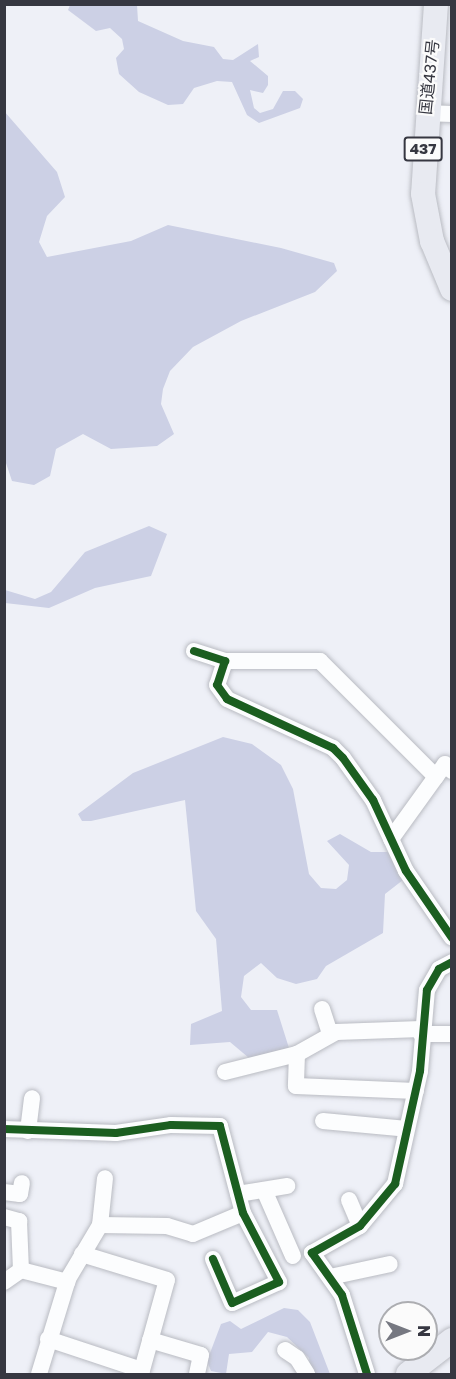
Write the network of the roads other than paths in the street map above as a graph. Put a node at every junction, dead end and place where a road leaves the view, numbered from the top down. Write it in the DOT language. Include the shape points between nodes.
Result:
graph roads {
  1 [pos="436,4"];
  2 [pos="447,4"];
  3 [pos="437,114"];
  4 [pos="452,262"];
  5 [pos="452,289"];
  6 [pos="194,651"];
  7 [pos="225,661"];
  8 [pos="446,767"];
  9 [pos="391,839"];
  10 [pos="452,938"];
  11 [pos="452,962"];
  12 [pos="322,1010"];
  13 [pos="421,1032"];
  14 [pos="330,1034"];
  15 [pos="452,1034"];
  16 [pos="297,1054"];
  17 [pos="225,1072"];
  18 [pos="416,1091"];
  19 [pos="32,1098"];
  20 [pos="323,1121"];
  21 [pos="4,1129"];
  22 [pos="407,1130"];
  23 [pos="28,1131"];
  24 [pos="105,1178"];
  25 [pos="22,1183"];
  26 [pos="287,1186"];
  27 [pos="264,1190"];
  28 [pos="4,1192"];
  29 [pos="238,1194"];
  30 [pos="349,1200"];
  31 [pos="243,1213"];
  32 [pos="4,1217"];
  33 [pos="100,1225"];
  34 [pos="360,1226"];
  35 [pos="312,1253"];
  36 [pos="82,1254"];
  37 [pos="293,1256"];
  38 [pos="213,1259"];
  39 [pos="268,1263"];
  40 [pos="390,1264"];
  41 [pos="21,1270"];
  42 [pos="330,1277"];
  43 [pos="4,1282"];
  44 [pos="67,1282"];
  45 [pos="452,1327"];
  46 [pos="438,1337"];
  47 [pos="48,1339"];
  48 [pos="150,1340"];
  49 [pos="452,1340"];
  50 [pos="285,1350"];
  51 [pos="408,1361"];
  52 [pos="39,1374"];
  53 [pos="197,1374"];
  54 [pos="307,1374"];
  55 [pos="367,1374"];
  56 [pos="393,1374"];
  57 [pos="408,1374"];
  1 -- 3 [label="highway, 国道437号 / 437"];
  2 -- 3 [label="highway, 国道437号 / 437"];
  3 -- 4 [label="highway, 国道437号 / 437" via="434,194"];
  3 -- 5 [label="highway, 国道437号 / 437" via="426,218"];
  6 -- 7 [label="street"];
  7 -- 8 [label="street" via="320,661"];
  7 -- 9 [label="street" via="220,692 333,748 361,780"];
  8 -- 9 [label="street"];
  9 -- 10 [label="street"];
  11 -- 13 [label="street" via="431,980"];
  12 -- 14 [label="street"];
  13 -- 14 [label="street" via="370,1027"];
  13 -- 15 [label="street"];
  13 -- 18 [label="street"];
  14 -- 16 [label="street"];
  16 -- 17 [label="street"];
  16 -- 18 [label="street" via="296,1086"];
  18 -- 22 [label="street"];
  19 -- 23 [label="street"];
  20 -- 22 [label="street"];
  21 -- 23 [label="street"];
  22 -- 34 [label="street" via="394,1184"];
  23 -- 29 [label="street" via="116,1133 171,1125 220,1126"];
  24 -- 33 [label="street"];
  25 -- 28 [label="street" via="20,1194"];
  26 -- 27 [label="street"];
  27 -- 29 [label="street"];
  27 -- 37 [label="street"];
  29 -- 31 [label="street"];
  30 -- 34 [label="street"];
  31 -- 33 [label="street" via="194,1234 167,1226"];
  31 -- 39 [label="street"];
  32 -- 41 [label="street" via="19,1221"];
  33 -- 36 [label="street"];
  34 -- 35 [label="street"];
  35 -- 37 [label="street"];
  35 -- 42 [label="street"];
  36 -- 44 [label="street"];
  36 -- 48 [label="street" via="167,1280"];
  37 -- 39 [label="street"];
  38 -- 39 [label="street" via="232,1303 279,1282"];
  40 -- 42 [label="street"];
  41 -- 43 [label="street"];
  41 -- 44 [label="street"];
  42 -- 55 [label="street" via="342,1295"];
  44 -- 47 [label="street"];
  45 -- 46 [label="highway"];
  47 -- 48 [label="street" via="142,1370"];
  47 -- 52 [label="street"];
  48 -- 53 [label="street" via="201,1356"];
  49 -- 57 [label="highway"];
  50 -- 54 [label="street" via="297,1358"];
  51 -- 56 [label="highway"];
}
